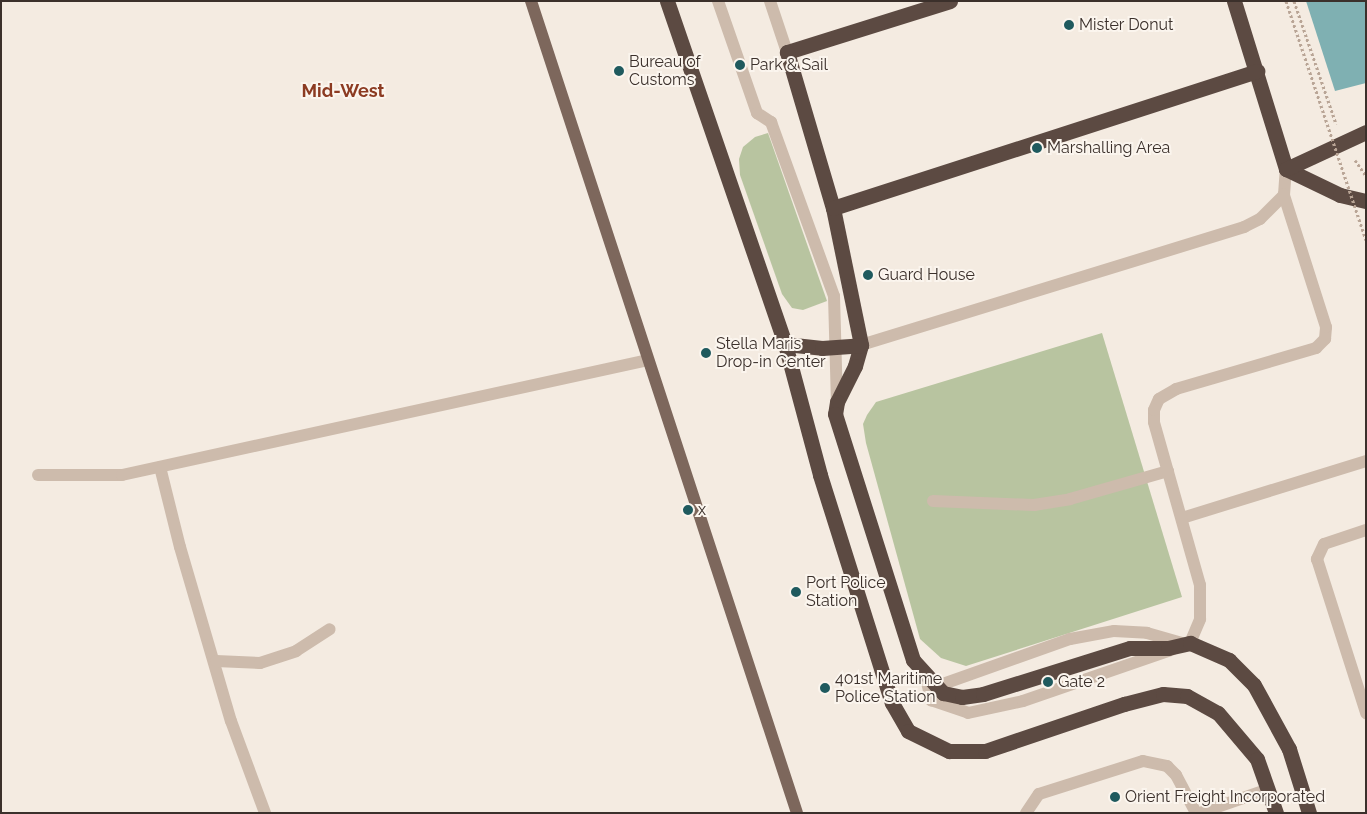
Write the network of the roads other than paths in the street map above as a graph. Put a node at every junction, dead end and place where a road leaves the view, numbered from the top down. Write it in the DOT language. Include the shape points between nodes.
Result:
graph roads {
  1 [pos="531,1"];
  2 [pos="667,1"];
  3 [pos="718,1"];
  4 [pos="770,1"];
  5 [pos="950,1"];
  6 [pos="1234,1"];
  7 [pos="786,52"];
  8 [pos="1257,71"];
  9 [pos="1366,132"];
  10 [pos="1286,169"];
  11 [pos="1284,195"];
  12 [pos="1366,201"];
  13 [pos="832,208"];
  14 [pos="785,344"];
  15 [pos="862,345"];
  16 [pos="834,348"];
  17 [pos="648,360"];
  18 [pos="837,402"];
  19 [pos="1366,461"];
  20 [pos="160,467"];
  21 [pos="1168,471"];
  22 [pos="38,475"];
  23 [pos="933,501"];
  24 [pos="1182,518"];
  25 [pos="1366,530"];
  26 [pos="330,629"];
  27 [pos="1190,644"];
  28 [pos="216,662"];
  29 [pos="926,678"];
  30 [pos="1366,713"];
  31 [pos="1269,789"];
  32 [pos="265,813"];
  33 [pos="797,813"];
  34 [pos="1026,813"];
  35 [pos="1196,813"];
  36 [pos="1200,813"];
  37 [pos="1276,813"];
  38 [pos="1309,813"];
  1 -- 17 [label="main road"];
  2 -- 14 [label="highway"];
  3 -- 16 [label="street" via="756,113 771,122 834,296"];
  4 -- 7 [label="street"];
  5 -- 7 [label="highway"];
  6 -- 8 [label="highway"];
  7 -- 13 [label="highway"];
  8 -- 10 [label="highway"];
  8 -- 13 [label="highway"];
  9 -- 10 [label="highway" via="1327,147"];
  10 -- 11 [label="street"];
  10 -- 12 [label="highway" via="1340,194"];
  11 -- 15 [label="street" via="1260,219 1244,227"];
  11 -- 21 [label="street" via="1326,326 1326,339 1316,348 1176,389 1159,399 1154,410 1154,422"];
  13 -- 15 [label="highway"];
  14 -- 16 [label="highway"];
  14 -- 31 [label="highway" via="820,476 892,703 908,731 949,752 985,751 1124,704 1163,694 1187,696 1218,713 1257,759"];
  15 -- 16 [label="highway"];
  15 -- 18 [label="highway"];
  16 -- 18 [label="street"];
  17 -- 20 [label="street"];
  17 -- 33 [label="main road"];
  18 -- 29 [label="highway" via="835,414 913,660"];
  19 -- 24 [label="street"];
  20 -- 22 [label="street" via="115,476"];
  20 -- 28 [label="street" via="180,547"];
  21 -- 23 [label="street" via="1034,505"];
  21 -- 24 [label="street"];
  24 -- 27 [label="street" via="1202,599 1200,619"];
  25 -- 30 [label="street" via="1324,544 1317,559"];
  26 -- 28 [label="street" via="296,651 260,663"];
  27 -- 29 [label="street" via="1178,644 1138,631 1114,631 1070,639 943,684"];
  27 -- 29 [label="highway" via="1168,648 1130,648 983,694 962,697 942,693"];
  27 -- 29 [label="street" via="1023,701 968,713 931,700"];
  27 -- 38 [label="highway" via="1229,660 1254,685 1289,748"];
  28 -- 32 [label="street" via="231,721"];
  31 -- 36 [label="street"];
  31 -- 37 [label="highway"];
  34 -- 35 [label="street" via="1039,794 1143,761 1167,766 1176,775"];
}
